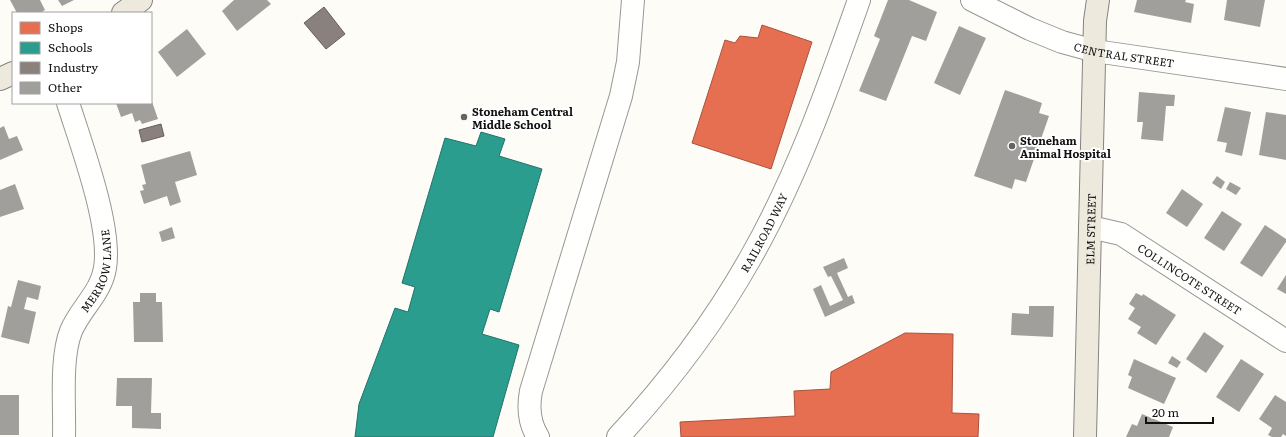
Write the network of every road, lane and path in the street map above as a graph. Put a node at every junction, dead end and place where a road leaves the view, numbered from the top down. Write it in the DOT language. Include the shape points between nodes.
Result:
graph roads {
  1 [pos="141,0"];
  2 [pos="633,0"];
  3 [pos="859,0"];
  4 [pos="972,0"];
  5 [pos="1090,0"];
  6 [pos="1098,0"];
  7 [pos="124,12"];
  8 [pos="1095,21"];
  9 [pos="1095,51"];
  10 [pos="12,73"];
  11 [pos="0,79"];
  12 [pos="1286,79"];
  13 [pos="68,104"];
  14 [pos="1090,227"];
  15 [pos="1286,341"];
  16 [pos="64,437"];
  17 [pos="538,437"];
  18 [pos="618,437"];
  19 [pos="1086,437"];
  1 -- 7 [label="main road"];
  2 -- 17 [label="street" via="628,62 621,96 529,400 530,417"];
  3 -- 18 [label="street, RAILROAD WAY" via="809,136 752,257 688,354"];
  4 -- 9 [label="street, CENTRAL STREET" via="1055,40"];
  5 -- 8 [label="main road, ELM STREET"];
  6 -- 8 [label="main road, ELM STREET"];
  8 -- 9 [label="main road, ELM STREET"];
  9 -- 12 [label="street, CENTRAL STREET"];
  9 -- 14 [label="main road, ELM STREET"];
  10 -- 11 [label="main road"];
  13 -- 16 [label="street, MERROW LANE" via="97,200 104,231 106,260 99,288 76,321 67,341"];
  14 -- 15 [label="street, COLLINCOTE STREET" via="1124,236"];
  14 -- 19 [label="main road, ELM STREET"];
}
